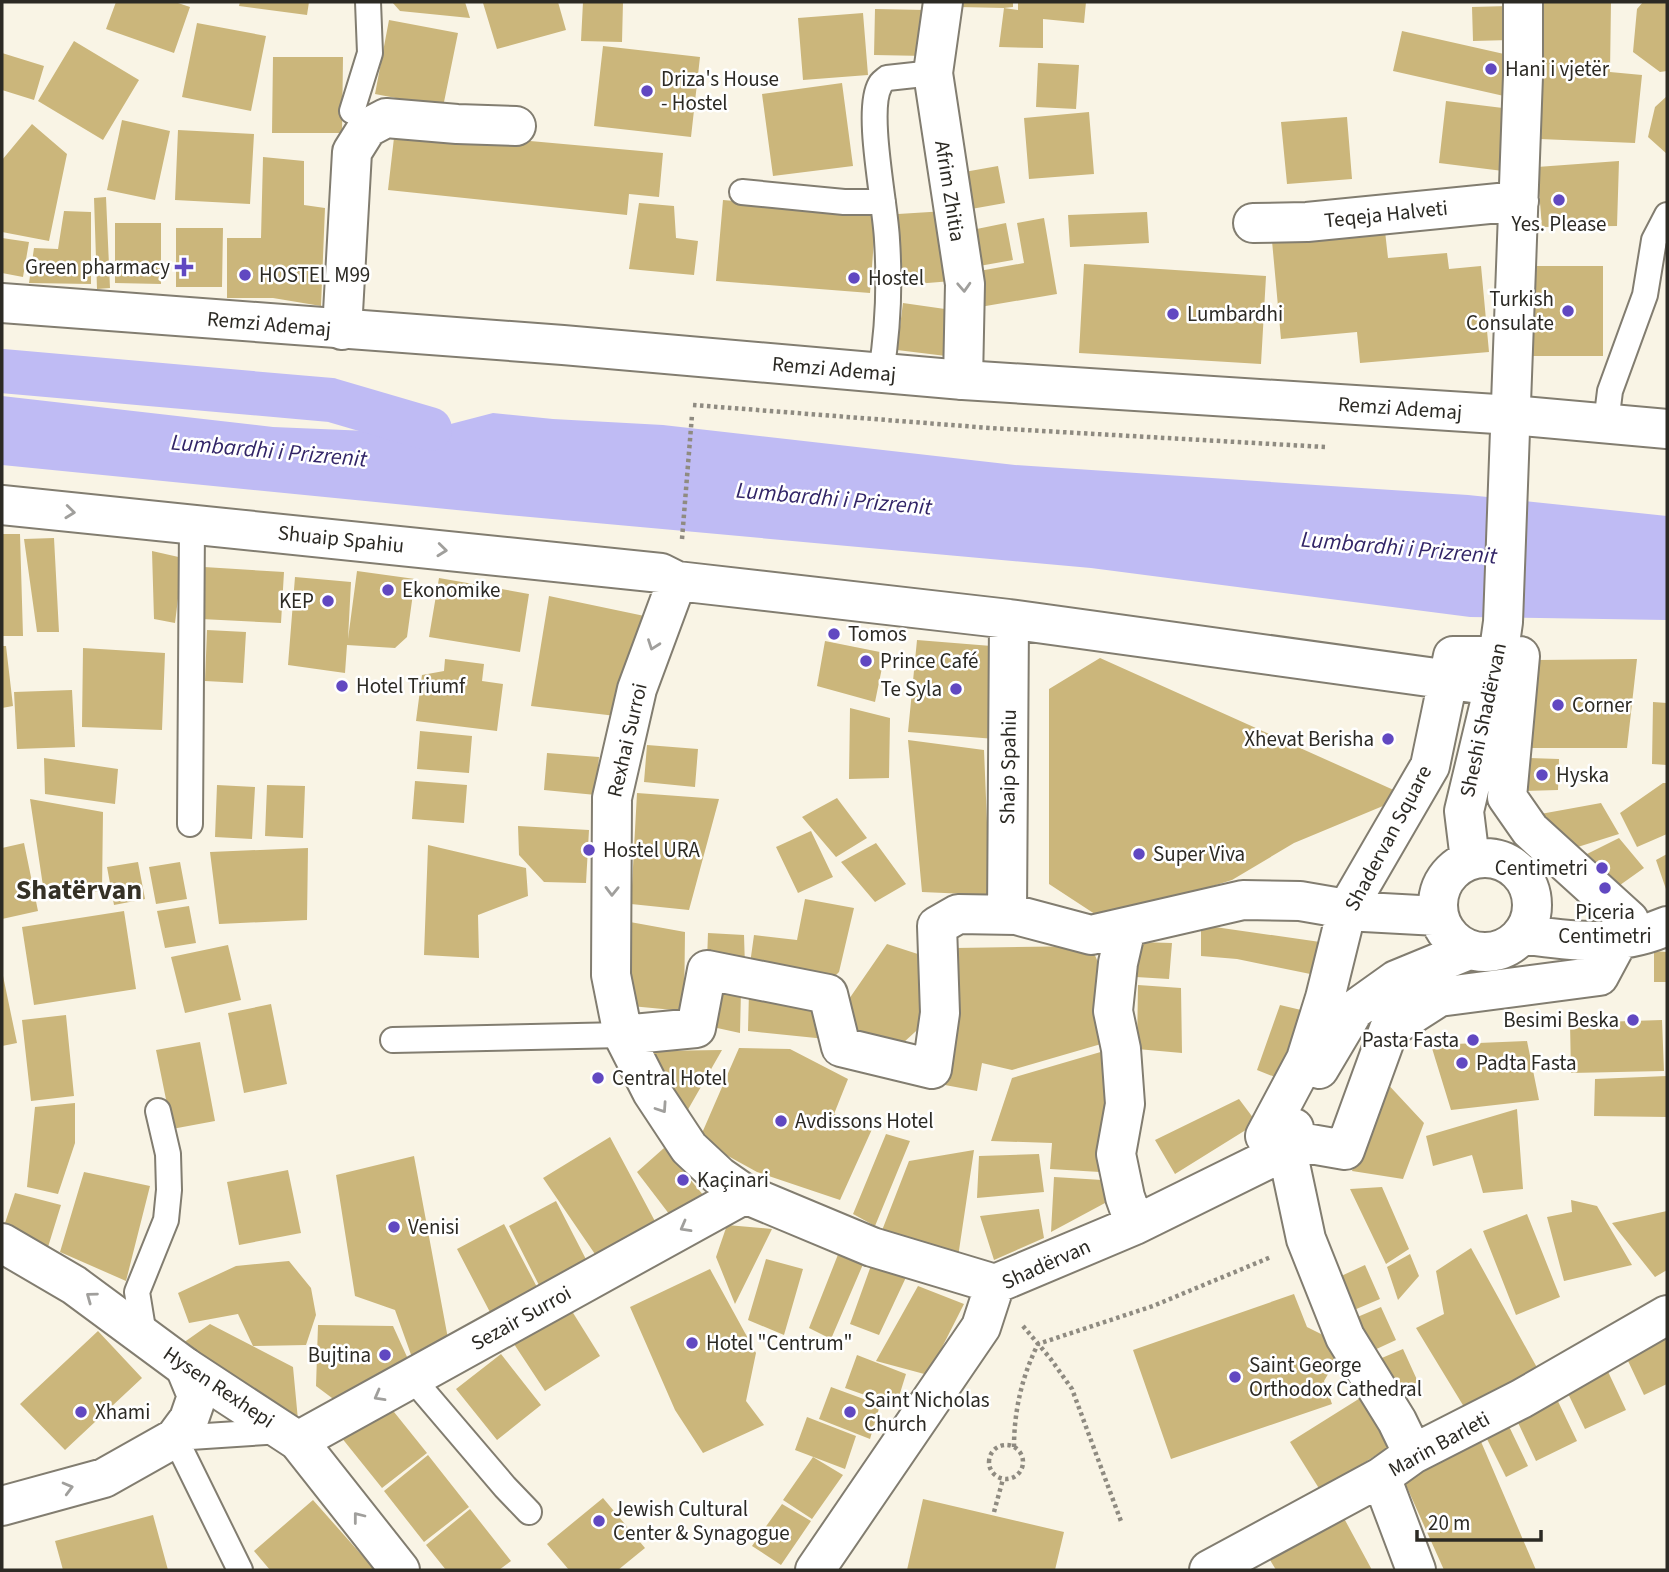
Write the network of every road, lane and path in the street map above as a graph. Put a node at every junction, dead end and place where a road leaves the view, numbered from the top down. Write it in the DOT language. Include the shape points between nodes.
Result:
graph roads {
  1 [pos="368,2"];
  2 [pos="943,2"];
  3 [pos="1523,2"];
  4 [pos="933,73"];
  5 [pos="352,111"];
  6 [pos="516,126"];
  7 [pos="742,192"];
  8 [pos="1519,201"];
  9 [pos="883,202"];
  10 [pos="1667,215"];
  11 [pos="1253,223"];
  12 [pos="2,303"];
  13 [pos="342,330"];
  14 [pos="881,373"];
  15 [pos="963,380"];
  16 [pos="692,415"];
  17 [pos="1511,415"];
  18 [pos="1606,423"];
  19 [pos="1667,429"];
  20 [pos="2,505"];
  21 [pos="192,524"];
  22 [pos="682,542"];
  23 [pos="677,581"];
  24 [pos="1009,619"];
  25 [pos="1499,655"];
  26 [pos="1448,680"];
  27 [pos="190,824"];
  28 [pos="1470,860"];
  29 [pos="1347,909"];
  30 [pos="1007,915"];
  31 [pos="1438,916"];
  32 [pos="1667,926"];
  33 [pos="1126,928"];
  34 [pos="1522,934"];
  35 [pos="1617,942"];
  36 [pos="1469,950"];
  37 [pos="623,1035"];
  38 [pos="393,1040"];
  39 [pos="158,1111"];
  40 [pos="1289,1145"];
  41 [pos="745,1194"];
  42 [pos="1135,1225"];
  43 [pos="1306,1239"];
  44 [pos="2,1243"];
  45 [pos="995,1284"];
  46 [pos="1667,1315"];
  47 [pos="144,1335"];
  48 [pos="1038,1344"];
  49 [pos="185,1367"];
  50 [pos="412,1378"];
  51 [pos="290,1436"];
  52 [pos="175,1438"];
  53 [pos="1014,1447"];
  54 [pos="1413,1454"];
  55 [pos="1381,1477"];
  56 [pos="1003,1479"];
  57 [pos="2,1506"];
  58 [pos="994,1511"];
  59 [pos="529,1512"];
  60 [pos="1122,1524"];
  61 [pos="240,1570"];
  62 [pos="400,1570"];
  63 [pos="815,1570"];
  64 [pos="1209,1570"];
  65 [pos="1416,1570"];
  1 -- 5 [label="lane" via="370,53"];
  2 -- 4 [label="street, Afrim Zhitia"];
  3 -- 8 [label="street"];
  4 -- 9 [label="lane" via="887,78 879,86 876,141"];
  4 -- 15 [label="street, Afrim Zhitia, one-way" via="965,284"];
  6 -- 13 [label="street" via="386,118 367,128 352,152"];
  7 -- 9 [label="lane"];
  8 -- 11 [label="street, Teqeja Halveti"];
  8 -- 17 [label="street"];
  9 -- 14 [label="lane" via="888,329"];
  10 -- 18 [label="lane" via="1654,240 1645,295 1610,391"];
  12 -- 13 [label="street, Remzi Ademaj"];
  13 -- 14 [label="street, Remzi Ademaj"];
  14 -- 15 [label="street, Remzi Ademaj"];
  15 -- 17 [label="street, Remzi Ademaj"];
  16 -- 22 [label="path"];
  17 -- 18 [label="street, Remzi Ademaj"];
  17 -- 25 [label="street, Sheshi Shadërvan"];
  18 -- 19 [label="street, Remzi Ademaj"];
  20 -- 21 [label="street, Shuaip Spahiu, one-way"];
  21 -- 23 [label="street, Shuaip Spahiu, one-way" via="661,573"];
  21 -- 27 [label="lane"];
  23 -- 24 [label="street, Shuaip Spahiu"];
  23 -- 37 [label="street, Rexhai Surroi, one-way" via="637,689 612,798 611,975"];
  24 -- 26 [label="street, Shuaip Spahiu"];
  24 -- 30 [label="street, Shaip Spahiu"];
  25 -- 26 [label="street, Shuaip Spahiu"];
  25 -- 28 [label="street, Sheshi Shadërvan" via="1464,811"];
  25 -- 35 [label="street, Shadervan Square" via="1520,656 1507,797 1530,830 1629,920"];
  26 -- 29 [label="street, Shadervan Square" via="1430,766"];
  28 -- 31 [label="street" via="1447,876 1437,902"];
  28 -- 34 [label="street" via="1501,861 1526,881 1532,913"];
  29 -- 31 [label="street"];
  29 -- 33 [label="street" via="1300,901 1243,900"];
  29 -- 40 [label="street, Shadervan Square" via="1306,1059 1265,1136"];
  30 -- 33 [label="street" via="1091,935"];
  30 -- 37 [label="street" via="958,914 937,926 940,1013 932,1069 841,1047 828,994 707,970 696,1028"];
  31 -- 36 [label="street" via="1454,942"];
  32 -- 35 [label="street"];
  33 -- 42 [label="street" via="1113,1011 1125,1104 1116,1154"];
  34 -- 35 [label="street" via="1563,941"];
  34 -- 36 [label="street" via="1502,950"];
  35 -- 40 [label="street, Shadervan Square" via="1599,976 1439,997 1389,1029 1345,1150"];
  36 -- 40 [label="street" via="1396,980 1354,1010 1301,1101"];
  37 -- 38 [label="lane"];
  37 -- 41 [label="street, Rexhai Surroi, one-way" via="652,1092 689,1147"];
  39 -- 47 [label="lane" via="168,1154 169,1190 166,1220 136,1292"];
  40 -- 42 [label="street, Shadërvan"];
  40 -- 43 [label="street"];
  41 -- 45 [label="street" via="872,1247"];
  41 -- 50 [label="street, Sezair Surroi, one-way"];
  42 -- 45 [label="street, Shadërvan"];
  43 -- 48 [label="path" via="1153,1306"];
  43 -- 54 [label="street" via="1345,1337"];
  47 -- 44 [label="street, Hysen Rexhepi, one-way" via="74,1284"];
  45 -- 48 [label="path"];
  45 -- 63 [label="street, Shadërvan" via="981,1328"];
  46 -- 54 [label="street, Marin Barleti" via="1521,1399"];
  47 -- 49 [label="street, Hysen Rexhepi"];
  48 -- 53 [label="path" via="1026,1368"];
  48 -- 60 [label="path" via="1072,1389"];
  49 -- 51 [label="street, Hysen Rexhepi"];
  49 -- 52 [label="street" via="197,1396 189,1419"];
  50 -- 51 [label="street, Sezair Surroi, one-way"];
  50 -- 59 [label="lane"];
  51 -- 52 [label="lane"];
  62 -- 51 [label="street, Hysen Rexhepi, one-way"];
  57 -- 52 [label="street, one-way" via="104,1478"];
  52 -- 61 [label="lane"];
  53 -- 56 [label="path" via="1022,1456 1022,1467 1014,1477"];
  53 -- 56 [label="path" via="998,1447 990,1457 992,1472"];
  54 -- 55 [label="street, Marin Barleti"];
  55 -- 64 [label="street, Marin Barleti"];
  55 -- 65 [label="street"];
  56 -- 58 [label="path"];
}
